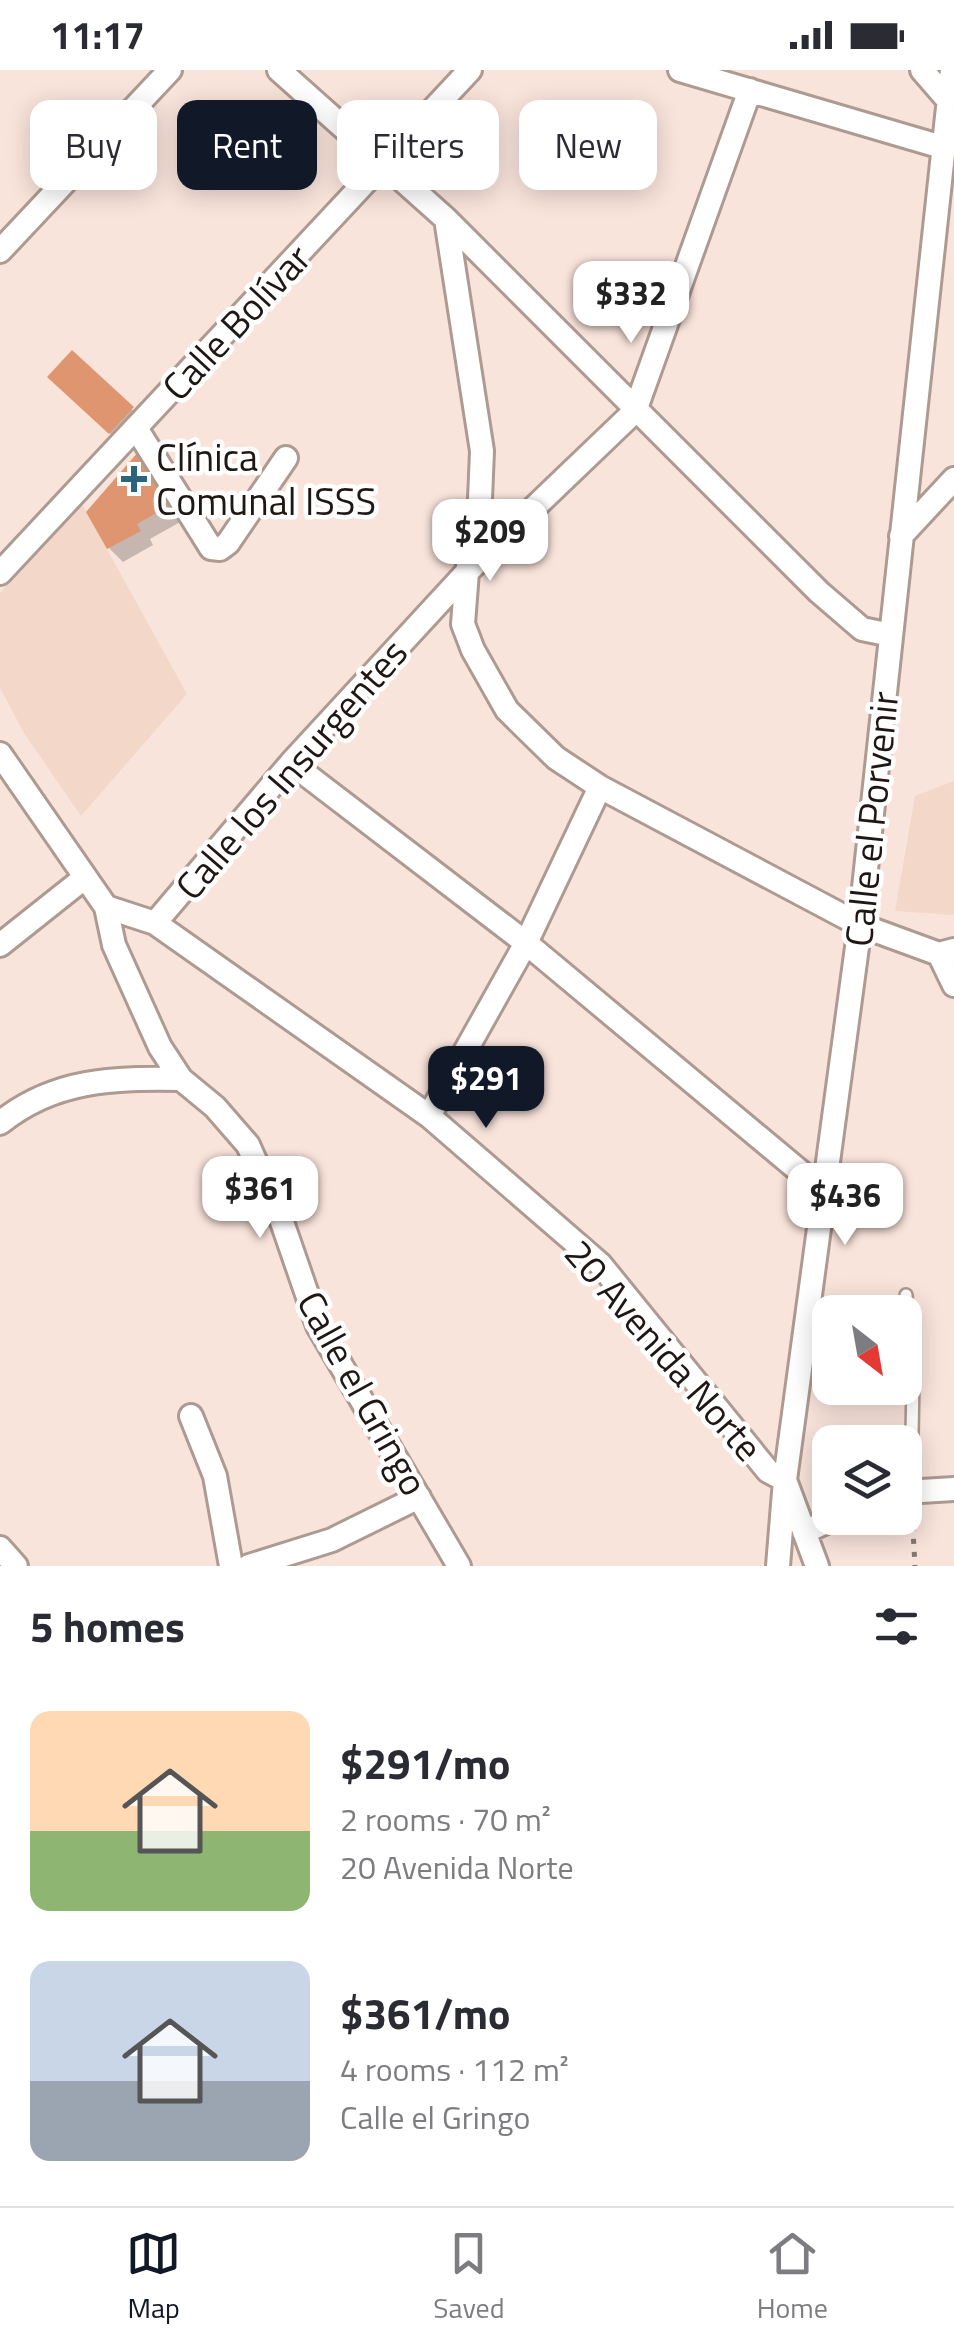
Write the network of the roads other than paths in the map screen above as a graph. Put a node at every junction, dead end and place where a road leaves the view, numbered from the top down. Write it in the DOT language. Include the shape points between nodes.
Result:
graph roads {
  1 [pos="170,70"];
  2 [pos="278,70"];
  3 [pos="470,70"];
  4 [pos="680,70"];
  5 [pos="922,70"];
  6 [pos="952,70"];
  7 [pos="750,90"];
  8 [pos="443,100"];
  9 [pos="948,100"];
  10 [pos="337,122"];
  11 [pos="942,147"];
  12 [pos="360,190"];
  13 [pos="414,190"];
  14 [pos="446,219"];
  15 [pos="0,251"];
  16 [pos="635,411"];
  17 [pos="136,428"];
  18 [pos="286,458"];
  19 [pos="954,479"];
  20 [pos="902,536"];
  21 [pos="467,572"];
  22 [pos="0,573"];
  23 [pos="891,636"];
  24 [pos="292,763"];
  25 [pos="5,770"];
  26 [pos="600,788"];
  27 [pos="83,879"];
  28 [pos="106,906"];
  29 [pos="155,923"];
  30 [pos="860,925"];
  31 [pos="526,943"];
  32 [pos="0,945"];
  33 [pos="947,952"];
  34 [pos="954,985"];
  35 [pos="181,1079"];
  36 [pos="429,1116"];
  37 [pos="0,1123"];
  38 [pos="827,1194"];
  39 [pos="191,1416"];
  40 [pos="784,1480"];
  41 [pos="954,1488"];
  42 [pos="922,1490"];
  43 [pos="419,1497"];
  44 [pos="812,1528"];
  45 [pos="804,1532"];
  46 [pos="0,1548"];
  47 [pos="16,1566"];
  48 [pos="231,1566"];
  49 [pos="249,1566"];
  50 [pos="459,1566"];
  51 [pos="778,1566"];
  52 [pos="817,1566"];
  1 -- 15 [label="street"];
  2 -- 10 [label="street"];
  3 -- 8 [label="street, Calle Bolívar"];
  4 -- 7 [label="street"];
  5 -- 9 [label="street"];
  6 -- 9 [label="street, Calle el Porvenir"];
  7 -- 11 [label="street"];
  7 -- 16 [label="street"];
  9 -- 11 [label="street, Calle el Porvenir"];
  11 -- 20 [label="street, Calle el Porvenir"];
  12 -- 17 [label="street, Calle Bolívar"];
  13 -- 14 [label="street"];
  14 -- 16 [label="street"];
  14 -- 21 [label="street" via="482,451"];
  16 -- 21 [label="street, Calle los Insurgentes"];
  16 -- 23 [label="street" via="819,592 862,629"];
  17 -- 18 [label="street" via="211,548 228,543"];
  17 -- 22 [label="street, Calle Bolívar"];
  19 -- 20 [label="street"];
  20 -- 23 [label="street, Calle el Porvenir"];
  21 -- 24 [label="street, Calle los Insurgentes"];
  21 -- 26 [label="street" via="464,624 507,710 556,758"];
  23 -- 30 [label="street, Calle el Porvenir"];
  24 -- 29 [label="street, Calle los Insurgentes"];
  24 -- 31 [label="street"];
  25 -- 27 [label="street"];
  26 -- 30 [label="street"];
  26 -- 31 [label="street"];
  27 -- 28 [label="street"];
  27 -- 32 [label="street"];
  28 -- 29 [label="street, 20 Avenida Norte"];
  28 -- 35 [label="street, Calle el Gringo" via="114,946"];
  29 -- 36 [label="street, 20 Avenida Norte"];
  30 -- 33 [label="street"];
  30 -- 38 [label="street, Calle el Porvenir"];
  31 -- 36 [label="street"];
  31 -- 38 [label="street"];
  33 -- 34 [label="street"];
  35 -- 37 [label="street" via="120,1078 61,1087"];
  35 -- 43 [label="street, Calle el Gringo" via="248,1146 318,1326"];
  36 -- 40 [label="street, 20 Avenida Norte" via="600,1264 768,1471"];
  38 -- 40 [label="street, Calle el Porvenir"];
  39 -- 48 [label="street" via="215,1476"];
  40 -- 45 [label="street"];
  40 -- 51 [label="street, Calle el Porvenir"];
  41 -- 42 [label="street"];
  43 -- 49 [label="street" via="332,1540"];
  43 -- 50 [label="street, Calle el Gringo"];
  44 -- 45 [label="street"];
  45 -- 52 [label="street"];
  46 -- 47 [label="street"];
}
